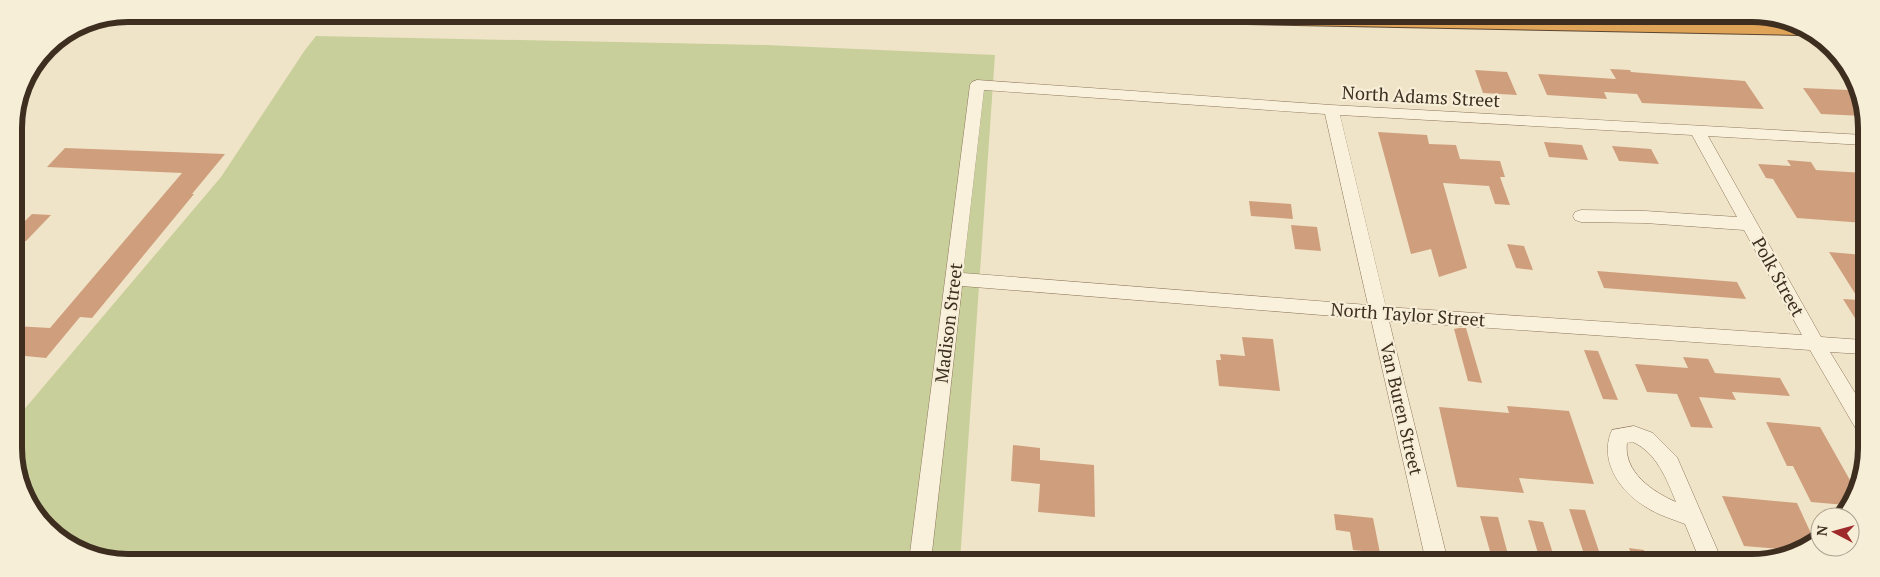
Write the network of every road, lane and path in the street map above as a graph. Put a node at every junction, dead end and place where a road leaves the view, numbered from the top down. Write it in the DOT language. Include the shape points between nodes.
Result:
graph roads {
  1 [pos="1448,22"];
  2 [pos="1786,29"];
  3 [pos="977,85"];
  4 [pos="1331,110"];
  5 [pos="1697,130"];
  6 [pos="1858,140"];
  7 [pos="1580,216"];
  8 [pos="1748,224"];
  9 [pos="954,278"];
  10 [pos="1379,313"];
  11 [pos="1816,345"];
  12 [pos="1858,347"];
  13 [pos="1858,415"];
  14 [pos="1693,517"];
  15 [pos="921,554"];
  16 [pos="1435,554"];
  17 [pos="1708,554"];
  1 -- 2 [label="highway"];
  3 -- 4 [label="street, North Adams Street"];
  3 -- 9 [label="street, Madison Street"];
  4 -- 5 [label="street, North Adams Street"];
  4 -- 10 [label="street, Van Buren Street"];
  5 -- 6 [label="street, North Adams Street"];
  5 -- 8 [label="street, Polk Street"];
  7 -- 8 [label="street" via="1676,218"];
  8 -- 11 [label="street, Polk Street"];
  9 -- 10 [label="street, North Taylor Street"];
  9 -- 15 [label="street, Madison Street"];
  10 -- 11 [label="street, North Taylor Street"];
  10 -- 16 [label="street, Van Buren Street"];
  11 -- 12 [label="street, North Taylor Street"];
  11 -- 13 [label="street, Polk Street"];
  14 -- 17 [label="street"];
}
